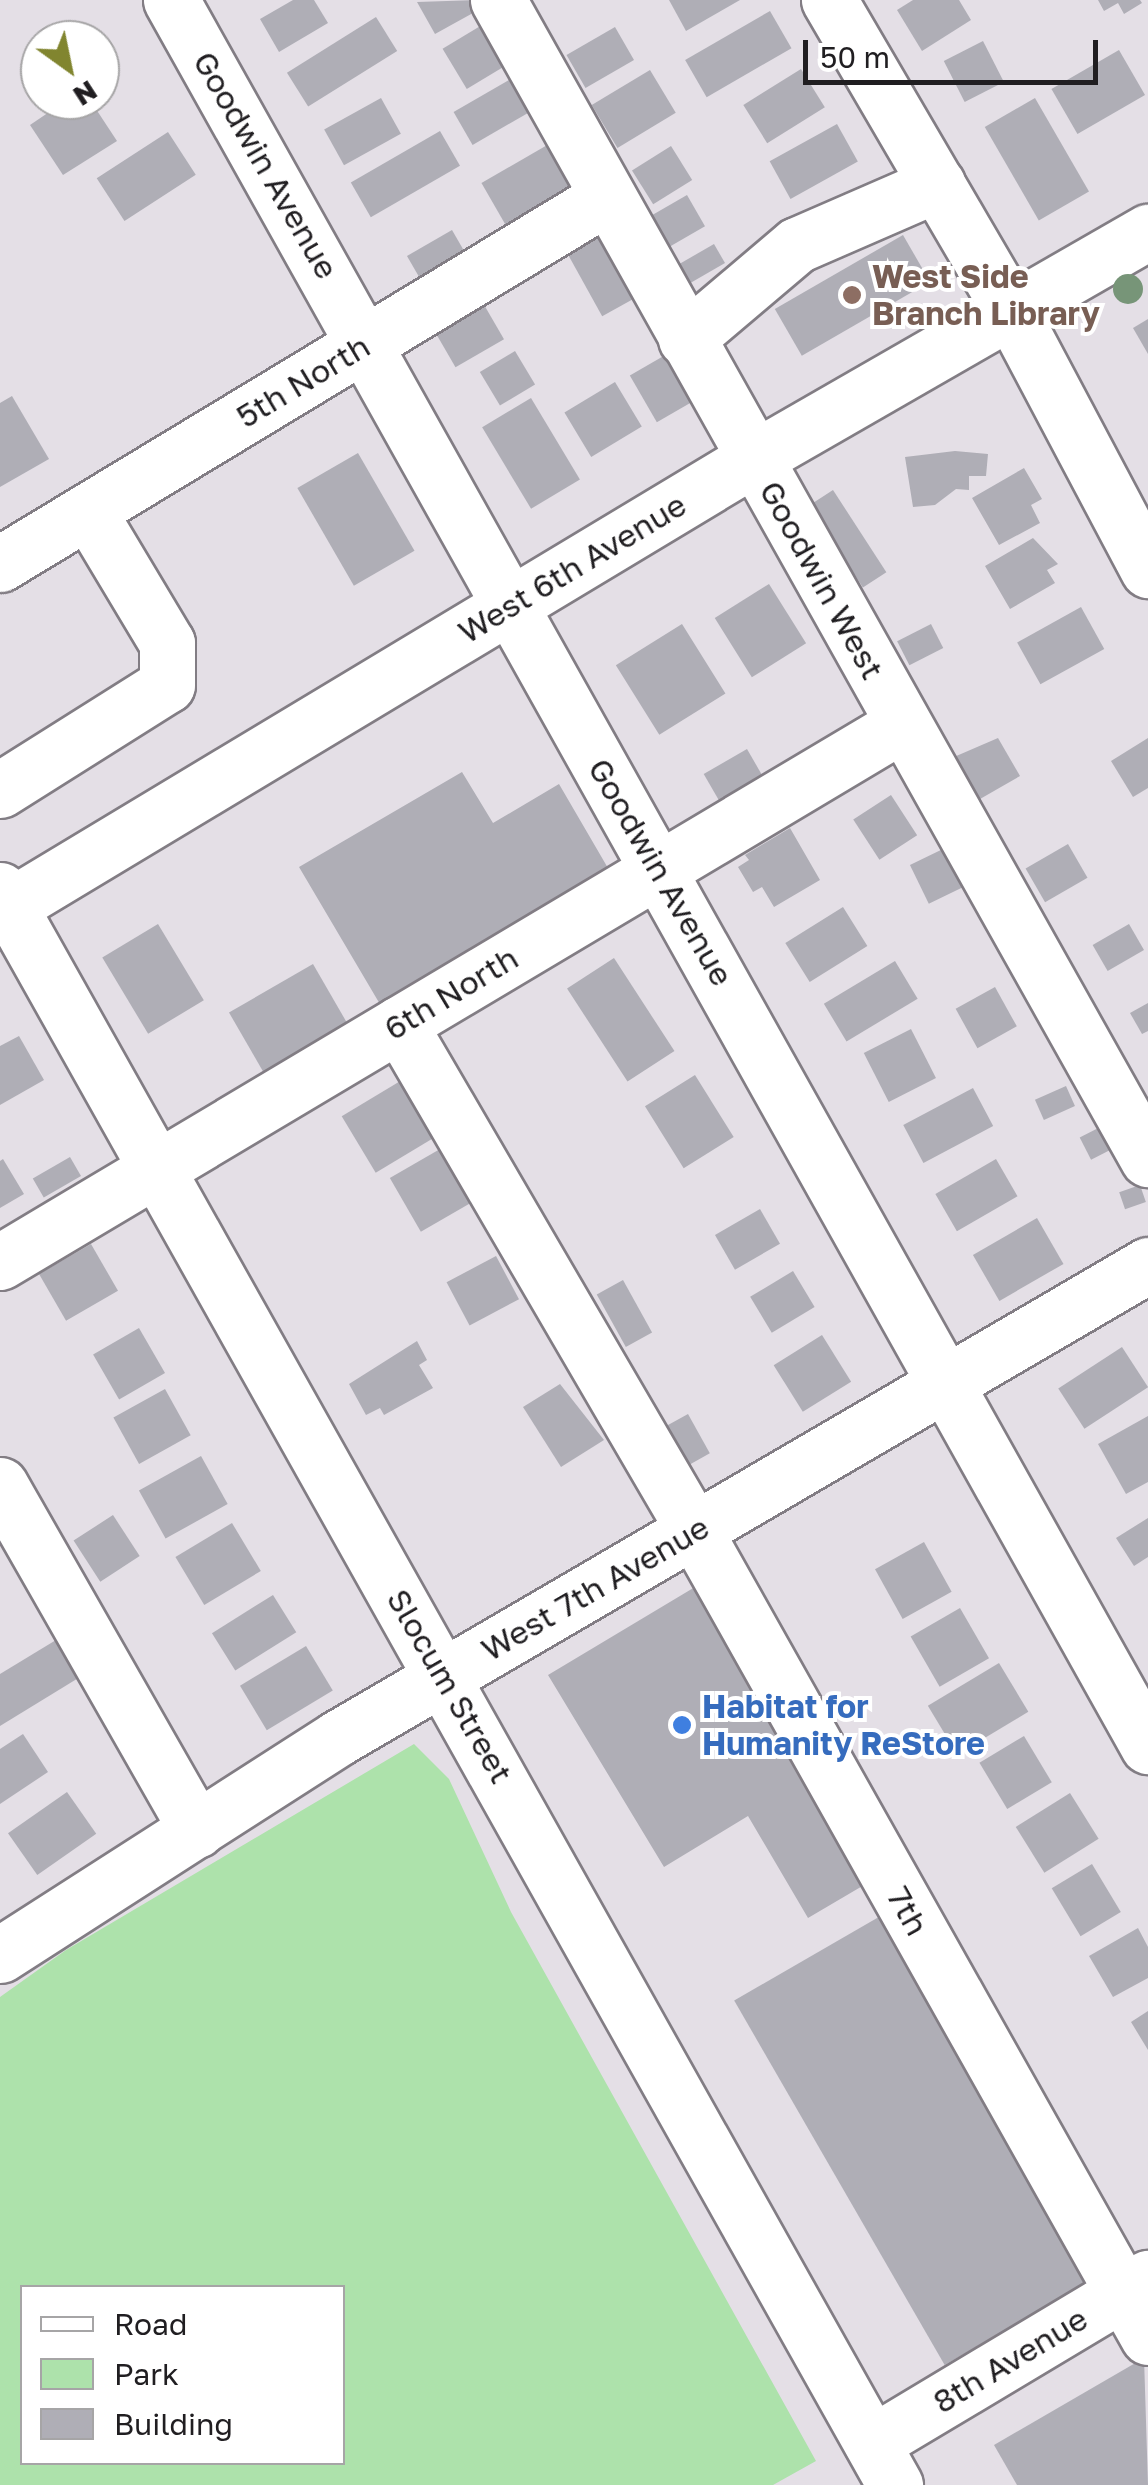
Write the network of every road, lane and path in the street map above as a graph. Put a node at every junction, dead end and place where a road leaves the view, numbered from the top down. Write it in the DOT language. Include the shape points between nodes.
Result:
graph roads {
  1 [pos="172,0"];
  2 [pos="498,0"];
  3 [pos="829,0"];
  4 [pos="937,184"];
  5 [pos="606,197"];
  6 [pos="1148,232"];
  7 [pos="1012,313"];
  8 [pos="686,339"];
  9 [pos="366,342"];
  10 [pos="754,460"];
  11 [pos="88,512"];
  12 [pos="0,564"];
  13 [pos="1148,570"];
  14 [pos="508,606"];
  15 [pos="903,724"];
  16 [pos="0,790"];
  17 [pos="660,868"];
  18 [pos="3,902"];
  19 [pos="398,1024"];
  20 [pos="1148,1158"];
  21 [pos="157,1169"];
  22 [pos="0,1262"];
  23 [pos="1148,1265"];
  24 [pos="944,1383"];
  25 [pos="0,1485"];
  26 [pos="694,1530"];
  27 [pos="443,1677"];
  28 [pos="1148,1746"];
  29 [pos="197,1830"];
  30 [pos="0,1956"];
  31 [pos="1140,2302"];
  32 [pos="884,2464"];
  1 -- 9 [label="street, Goodwin Avenue"];
  2 -- 5 [label="street, Goodwin West"];
  3 -- 4 [label="street"];
  4 -- 7 [label="street"];
  4 -- 8 [label="street" via="797,245"];
  5 -- 8 [label="street, Goodwin West"];
  5 -- 9 [label="street, 5th North"];
  6 -- 7 [label="street, West 6th Avenue"];
  7 -- 10 [label="street, West 6th Avenue"];
  7 -- 13 [label="street"];
  8 -- 10 [label="street, Goodwin West"];
  9 -- 11 [label="street, 5th North"];
  9 -- 14 [label="street, Goodwin Avenue"];
  10 -- 14 [label="street, West 6th Avenue"];
  10 -- 15 [label="street, Goodwin West"];
  11 -- 12 [label="street, 5th North"];
  11 -- 16 [label="street" via="167,643 167,686"];
  14 -- 17 [label="street, Goodwin Avenue"];
  14 -- 18 [label="street, West 6th Avenue"];
  15 -- 17 [label="street, 6th North"];
  15 -- 20 [label="street, Goodwin West"];
  17 -- 19 [label="street, 6th North"];
  17 -- 24 [label="street, Goodwin Avenue"];
  18 -- 21 [label="street, Slocum Street"];
  19 -- 21 [label="street, 6th North"];
  19 -- 26 [label="street, 7th"];
  21 -- 22 [label="street, 6th North"];
  21 -- 27 [label="street, Slocum Street"];
  23 -- 24 [label="street, West 7th Avenue"];
  24 -- 26 [label="street, West 7th Avenue"];
  24 -- 28 [label="street, Goodwin Avenue"];
  25 -- 29 [label="street"];
  26 -- 27 [label="street, West 7th Avenue"];
  26 -- 31 [label="street, 7th"];
  27 -- 29 [label="street, West 7th Avenue"];
  27 -- 32 [label="street, Slocum Street"];
  29 -- 30 [label="street, West 7th Avenue"];
  31 -- 32 [label="street, 8th Avenue"];
}
